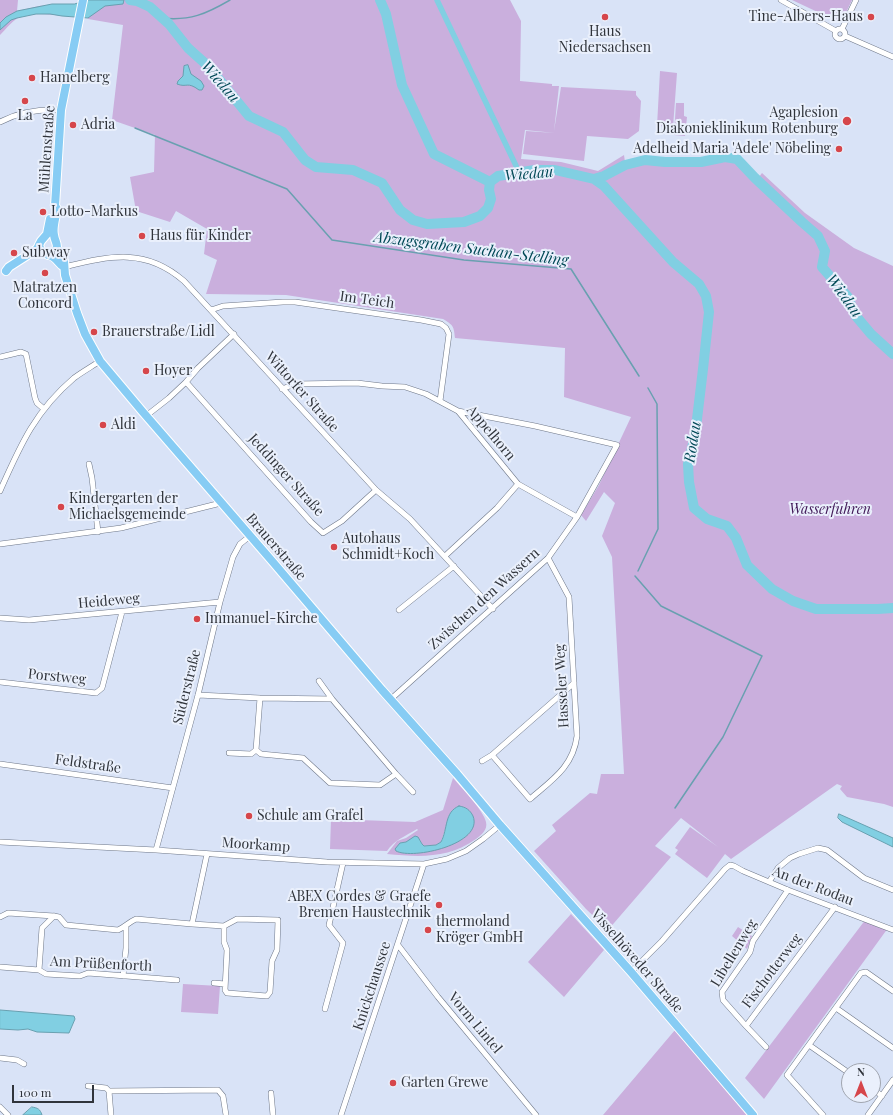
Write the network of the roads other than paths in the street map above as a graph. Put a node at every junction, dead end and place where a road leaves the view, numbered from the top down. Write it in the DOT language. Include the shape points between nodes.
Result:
graph roads {
  1 [pos="83,0"];
  2 [pos="781,0"];
  3 [pos="856,0"];
  4 [pos="842,29"];
  5 [pos="836,31"];
  6 [pos="845,36"];
  7 [pos="893,57"];
  8 [pos="61,110"];
  9 [pos="0,122"];
  10 [pos="56,206"];
  11 [pos="55,239"];
  12 [pos="41,242"];
  13 [pos="57,248"];
  14 [pos="48,255"];
  15 [pos="64,267"];
  16 [pos="3,272"];
  17 [pos="211,310"];
  18 [pos="234,334"];
  19 [pos="0,357"];
  20 [pos="100,361"];
  21 [pos="186,382"];
  22 [pos="282,389"];
  23 [pos="440,400"];
  24 [pos="44,409"];
  25 [pos="458,411"];
  26 [pos="146,416"];
  27 [pos="89,464"];
  28 [pos="518,484"];
  29 [pos="376,490"];
  30 [pos="0,491"];
  31 [pos="221,503"];
  32 [pos="577,517"];
  33 [pos="98,532"];
  34 [pos="250,536"];
  35 [pos="0,544"];
  36 [pos="445,556"];
  37 [pos="548,558"];
  38 [pos="454,566"];
  39 [pos="220,602"];
  40 [pos="493,608"];
  41 [pos="399,610"];
  42 [pos="122,612"];
  43 [pos="0,618"];
  44 [pos="319,681"];
  45 [pos="0,682"];
  46 [pos="574,683"];
  47 [pos="198,695"];
  48 [pos="260,698"];
  49 [pos="332,699"];
  50 [pos="391,699"];
  51 [pos="256,750"];
  52 [pos="229,753"];
  53 [pos="492,755"];
  54 [pos="482,761"];
  55 [pos="0,764"];
  56 [pos="396,774"];
  57 [pos="173,788"];
  58 [pos="413,792"];
  59 [pos="500,825"];
  60 [pos="0,842"];
  61 [pos="156,850"];
  62 [pos="207,854"];
  63 [pos="343,863"];
  64 [pos="424,864"];
  65 [pos="769,882"];
  66 [pos="788,890"];
  67 [pos="893,890"];
  68 [pos="835,907"];
  69 [pos="54,916"];
  70 [pos="0,917"];
  71 [pos="192,924"];
  72 [pos="224,926"];
  73 [pos="126,927"];
  74 [pos="893,930"];
  75 [pos="398,945"];
  76 [pos="0,967"];
  77 [pos="39,970"];
  78 [pos="631,972"];
  79 [pos="124,976"];
  80 [pos="177,980"];
  81 [pos="214,983"];
  82 [pos="225,984"];
  83 [pos="893,991"];
  84 [pos="836,1008"];
  85 [pos="325,1010"];
  86 [pos="746,1026"];
  87 [pos="809,1045"];
  88 [pos="766,1047"];
  89 [pos="893,1048"];
  90 [pos="0,1058"];
  91 [pos="24,1064"];
  92 [pos="841,1067"];
  93 [pos="893,1080"];
  94 [pos="88,1086"];
  95 [pos="109,1091"];
  96 [pos="271,1093"];
  97 [pos="882,1096"];
  98 [pos="0,1107"];
  99 [pos="8,1115"];
  100 [pos="111,1115"];
  101 [pos="226,1115"];
  102 [pos="274,1115"];
  103 [pos="341,1115"];
  104 [pos="536,1115"];
  105 [pos="753,1115"];
  106 [pos="823,1115"];
  107 [pos="868,1115"];
  1 -- 8 [label="main road, Mühlenstraße"];
  2 -- 5 [label="street"];
  3 -- 4 [label="street"];
  4 -- 5 [label="street"];
  4 -- 6 [label="street"];
  5 -- 6 [label="street" via="835,35 838,38"];
  6 -- 7 [label="street"];
  8 -- 9 [label="street" via="29,112"];
  8 -- 10 [label="main road, Mühlenstraße"];
  10 -- 11 [label="main road, Mühlenstraße" via="53,230"];
  10 -- 12 [label="main road, Mühlenstraße" via="53,208 47,234"];
  11 -- 12 [label="main road" via="50,237"];
  11 -- 13 [label="main road"];
  12 -- 14 [label="main road" via="41,251"];
  12 -- 16 [label="main road" via="32,253"];
  13 -- 14 [label="main road" via="54,253"];
  13 -- 15 [label="main road, Brauerstraße" via="64,261"];
  14 -- 15 [label="main road" via="55,257"];
  14 -- 16 [label="main road"];
  15 -- 17 [label="street, Wittorfer Straße" via="131,256 150,260 175,273"];
  15 -- 20 [label="main road, Brauerstraße" via="85,334"];
  17 -- 18 [label="street, Wittorfer Straße"];
  17 -- 23 [label="street, Im Teich" via="223,306 295,302 441,324 446,328 450,339"];
  18 -- 21 [label="street"];
  18 -- 22 [label="street, Wittorfer Straße"];
  19 -- 24 [label="street" via="21,352 26,354 34,398"];
  20 -- 24 [label="street" via="74,378"];
  20 -- 26 [label="main road, Brauerstraße"];
  21 -- 26 [label="street"];
  21 -- 29 [label="street, Jeddinger Straße" via="323,533 342,521"];
  22 -- 23 [label="street, Appelhorn" via="295,384 357,383 405,387"];
  22 -- 29 [label="street, Wittorfer Straße"];
  23 -- 25 [label="street, Appelhorn"];
  24 -- 30 [label="street" via="27,433"];
  25 -- 28 [label="street, Appelhorn"];
  25 -- 32 [label="street, Zwischen den Wassern" via="617,445"];
  26 -- 31 [label="main road, Brauerstraße"];
  27 -- 33 [label="street"];
  28 -- 32 [label="street, Appelhorn"];
  28 -- 36 [label="street" via="497,508"];
  29 -- 36 [label="street, Wittorfer Straße" via="410,519"];
  31 -- 33 [label="street"];
  31 -- 34 [label="main road, Brauerstraße"];
  32 -- 37 [label="street, Zwischen den Wassern"];
  33 -- 35 [label="street"];
  34 -- 39 [label="street, Süderstraße" via="240,544 233,557"];
  34 -- 50 [label="main road, Brauerstraße"];
  36 -- 38 [label="street, Wittorfer Straße"];
  37 -- 40 [label="street, Zwischen den Wassern"];
  37 -- 46 [label="street, Hasseler Weg" via="569,597"];
  38 -- 40 [label="street, Wittorfer Straße"];
  38 -- 41 [label="street"];
  39 -- 42 [label="street, Heideweg"];
  39 -- 47 [label="street, Süderstraße"];
  40 -- 50 [label="street, Zwischen den Wassern"];
  42 -- 43 [label="street, Heideweg" via="29,620"];
  42 -- 45 [label="street, Porstweg" via="102,688 96,693"];
  44 -- 49 [label="street"];
  46 -- 53 [label="street"];
  46 -- 53 [label="street, Hasseler Weg" via="576,747 566,766 530,799"];
  47 -- 48 [label="street"];
  47 -- 57 [label="street, Süderstraße"];
  48 -- 49 [label="street"];
  48 -- 51 [label="street"];
  49 -- 56 [label="street"];
  50 -- 59 [label="main road, Brauerstraße"];
  51 -- 52 [label="street" via="251,754"];
  51 -- 56 [label="street" via="261,754 303,758 330,783 380,785"];
  53 -- 54 [label="street"];
  55 -- 57 [label="street, Feldstraße"];
  56 -- 58 [label="street"];
  57 -- 61 [label="street, Süderstraße"];
  59 -- 64 [label="street, Moorkamp" via="466,851 447,859"];
  59 -- 78 [label="main road, Visselhöveder Straße"];
  60 -- 61 [label="street, Moorkamp"];
  61 -- 62 [label="street, Moorkamp"];
  62 -- 63 [label="street, Moorkamp"];
  62 -- 71 [label="street"];
  63 -- 64 [label="street, Moorkamp"];
  63 -- 85 [label="street" via="329,925 343,943"];
  64 -- 75 [label="street, Knickchaussee"];
  65 -- 66 [label="street, An der Rodau"];
  65 -- 67 [label="street" via="778,868 790,858 818,848 827,850 864,878"];
  65 -- 78 [label="street, An der Rodau" via="729,866"];
  66 -- 68 [label="street, An der Rodau"];
  66 -- 86 [label="street, Libellenweg" via="722,992 723,1000"];
  68 -- 74 [label="street, An der Rodau"];
  68 -- 86 [label="street, Fischotterweg"];
  69 -- 70 [label="street" via="8,913"];
  69 -- 73 [label="street" via="59,917 66,925 118,930"];
  69 -- 77 [label="street" via="42,928"];
  71 -- 72 [label="street"];
  71 -- 73 [label="street" via="136,919"];
  72 -- 82 [label="street" via="227,950"];
  72 -- 82 [label="street" via="237,919 278,920 277,950 272,961 270,992 267,996 227,993"];
  73 -- 79 [label="street"];
  75 -- 103 [label="street, Knickchaussee"];
  75 -- 104 [label="street, Vorm Lintel"];
  76 -- 77 [label="street, Am Prüßenforth"];
  77 -- 79 [label="street, Am Prüßenforth" via="46,974 80,976 88,973"];
  78 -- 105 [label="main road, Visselhöveder Straße"];
  79 -- 80 [label="street, Am Prüßenforth"];
  81 -- 82 [label="street"];
  83 -- 84 [label="street" via="866,972 861,973"];
  84 -- 87 [label="street"];
  84 -- 89 [label="street"];
  86 -- 88 [label="street, Fischotterweg"];
  87 -- 92 [label="street"];
  87 -- 106 [label="street" via="787,1075"];
  90 -- 91 [label="street" via="17,1060"];
  93 -- 97 [label="street"];
  94 -- 95 [label="street" via="106,1088"];
  95 -- 100 [label="street"];
  95 -- 101 [label="street" via="218,1090 223,1096"];
  96 -- 102 [label="street"];
  97 -- 107 [label="street"];
  98 -- 99 [label="street"];
}
